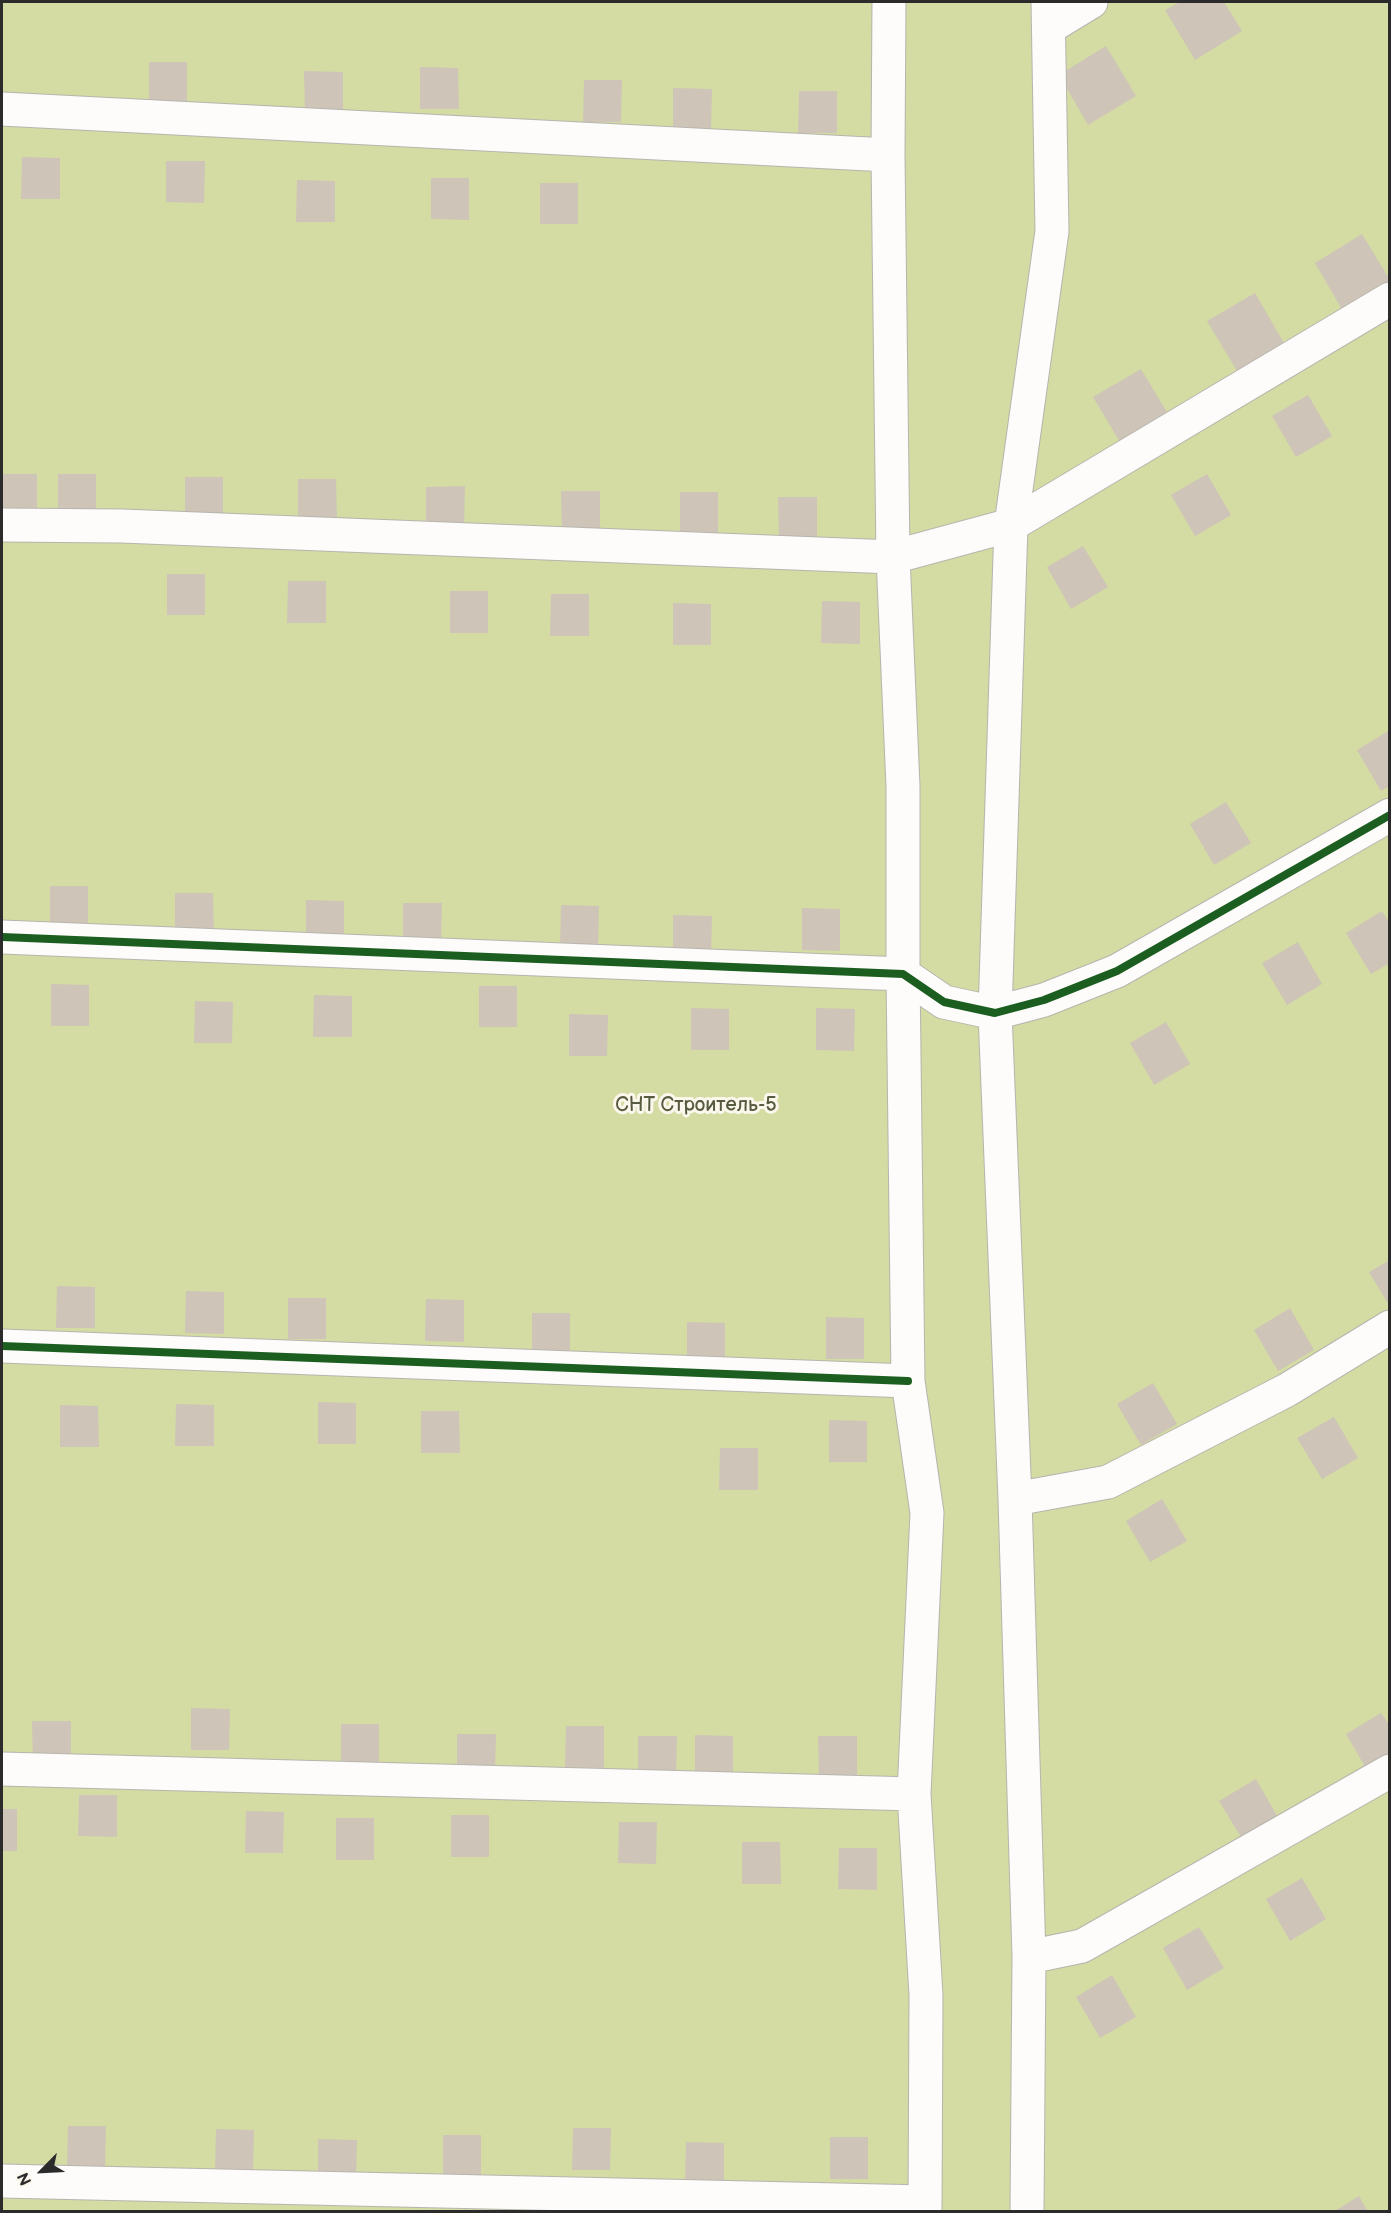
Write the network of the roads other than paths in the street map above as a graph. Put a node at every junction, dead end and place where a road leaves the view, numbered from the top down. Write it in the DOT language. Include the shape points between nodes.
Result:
graph roads {
  1 [pos="889,2"];
  2 [pos="1091,2"];
  3 [pos="1049,14"];
  4 [pos="2,109"];
  5 [pos="888,155"];
  6 [pos="1389,299"];
  7 [pos="2,525"];
  8 [pos="1011,525"];
  9 [pos="893,557"];
  10 [pos="1389,815"];
  11 [pos="2,937"];
  12 [pos="903,974"];
  13 [pos="995,1013"];
  14 [pos="1389,1327"];
  15 [pos="2,1346"];
  16 [pos="908,1380"];
  17 [pos="1015,1498"];
  18 [pos="2,1769"];
  19 [pos="1389,1771"];
  20 [pos="914,1794"];
  21 [pos="1029,1957"];
  22 [pos="2,2181"];
  23 [pos="925,2207"];
  24 [pos="1027,2211"];
  1 -- 5 [label="street"];
  2 -- 3 [label="street"];
  3 -- 8 [label="street" via="1052,231"];
  4 -- 5 [label="street"];
  5 -- 9 [label="street"];
  6 -- 8 [label="street"];
  7 -- 9 [label="street" via="122,526"];
  8 -- 9 [label="street"];
  8 -- 13 [label="street"];
  9 -- 12 [label="street" via="903,786"];
  10 -- 13 [label="street" via="1117,971 1044,1000"];
  11 -- 12 [label="street"];
  12 -- 13 [label="street" via="944,1002"];
  12 -- 16 [label="street"];
  13 -- 17 [label="street"];
  14 -- 17 [label="street" via="1287,1390 1108,1482"];
  15 -- 16 [label="street"];
  16 -- 20 [label="street" via="927,1513"];
  17 -- 21 [label="street"];
  18 -- 20 [label="street"];
  19 -- 21 [label="street" via="1082,1947"];
  20 -- 23 [label="street" via="926,1995"];
  21 -- 24 [label="street"];
  22 -- 23 [label="street"];
}
